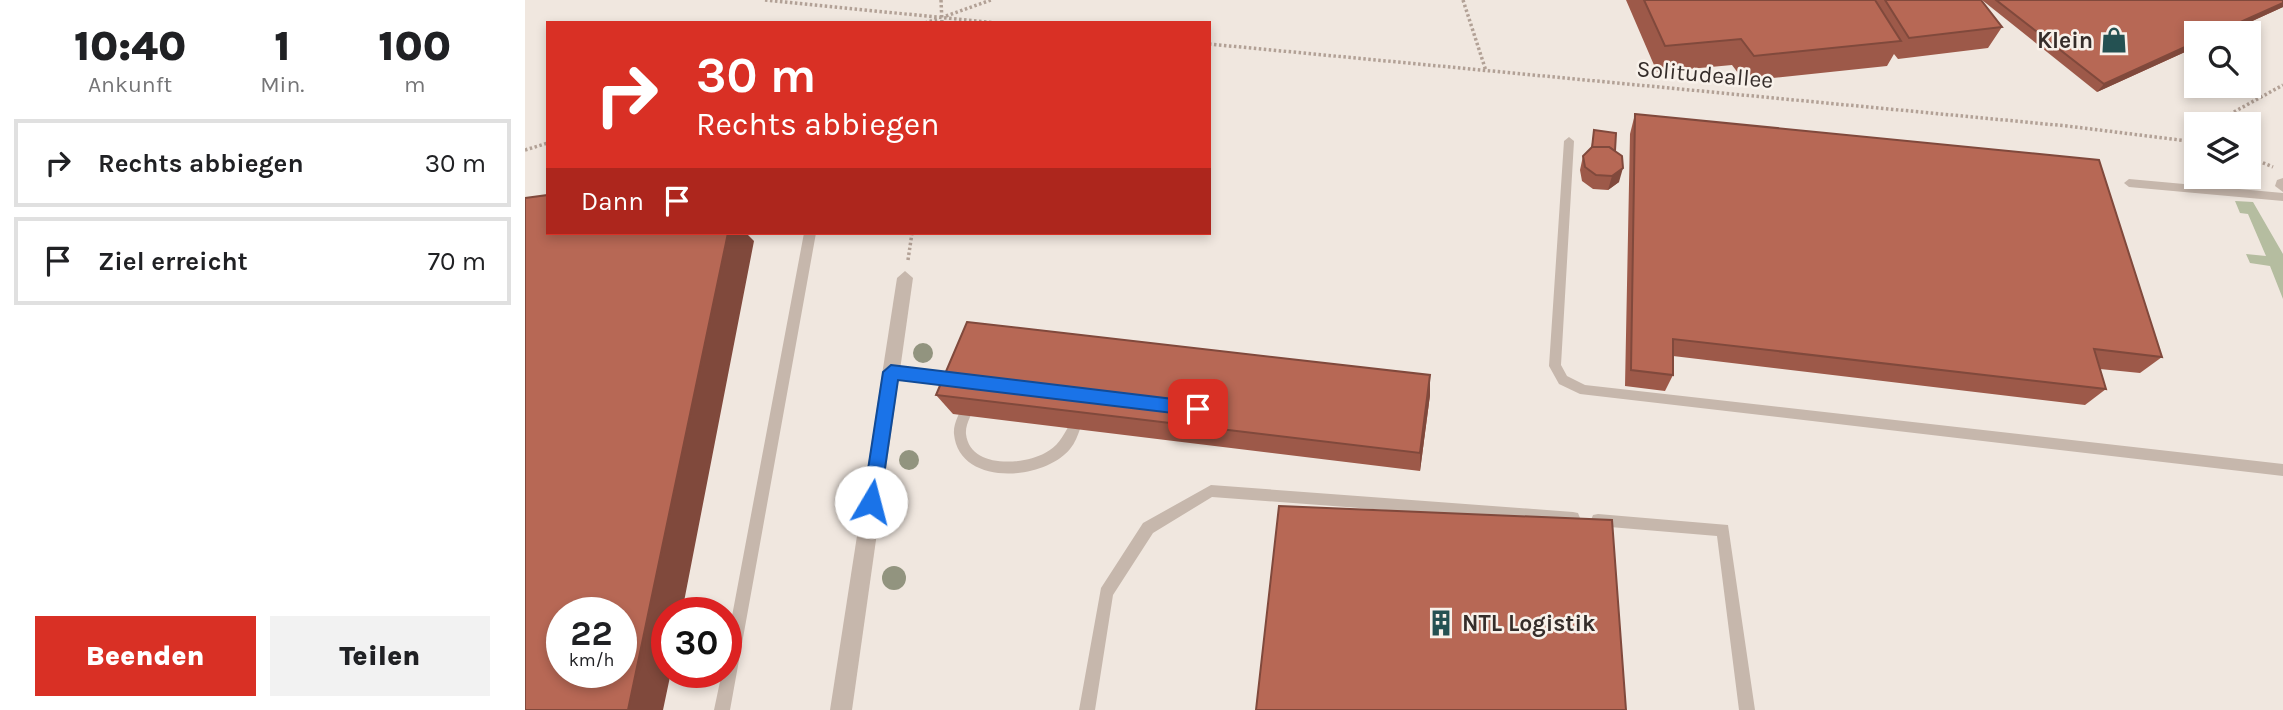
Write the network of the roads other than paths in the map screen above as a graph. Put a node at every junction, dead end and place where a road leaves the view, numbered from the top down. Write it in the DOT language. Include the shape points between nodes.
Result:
graph roads {
  1 [pos="1569,141"];
  2 [pos="2129,183"];
  3 [pos="2283,197"];
  4 [pos="810,235"];
  5 [pos="905,278"];
  6 [pos="891,372"];
  7 [pos="1074,429"];
  8 [pos="2283,470"];
  9 [pos="722,710"];
  10 [pos="841,710"];
  11 [pos="1087,710"];
  12 [pos="1748,710"];
  1 -- 8 [label="lane" via="1555,366 1563,380 1584,390"];
  2 -- 3 [label="lane"];
  4 -- 9 [label="lane"];
  5 -- 6 [label="street"];
  6 -- 7 [label="lane" via="975,389 960,432 964,445 979,462 1033,466 1055,457 1071,443"];
  6 -- 10 [label="street"];
  11 -- 12 [label="lane" via="1106,593 1148,528 1211,491 1723,530"];
}
